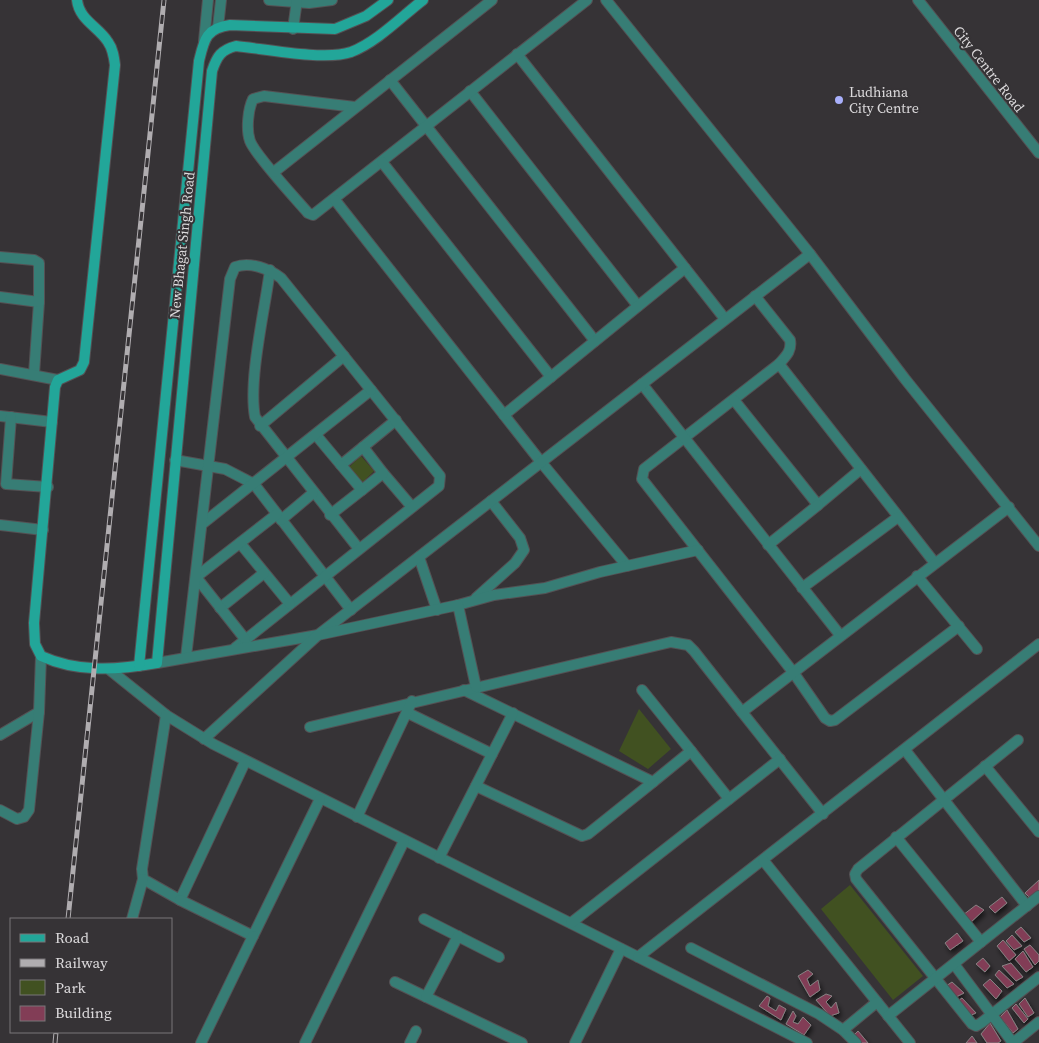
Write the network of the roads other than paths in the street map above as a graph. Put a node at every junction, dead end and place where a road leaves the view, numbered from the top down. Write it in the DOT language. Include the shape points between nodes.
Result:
graph roads {
  1 [pos="77,0"];
  2 [pos="208,0"];
  3 [pos="221,0"];
  4 [pos="269,0"];
  5 [pos="332,0"];
  6 [pos="388,0"];
  7 [pos="423,0"];
  8 [pos="492,0"];
  9 [pos="587,0"];
  10 [pos="606,0"];
  11 [pos="918,0"];
  12 [pos="297,1"];
  13 [pos="218,27"];
  14 [pos="293,28"];
  15 [pos="204,41"];
  16 [pos="516,54"];
  17 [pos="390,80"];
  18 [pos="470,91"];
  19 [pos="356,108"];
  20 [pos="426,127"];
  21 [pos="1039,154"];
  22 [pos="382,162"];
  23 [pos="274,172"];
  24 [pos="335,200"];
  25 [pos="810,254"];
  26 [pos="0,257"];
  27 [pos="685,268"];
  28 [pos="270,270"];
  29 [pos="755,296"];
  30 [pos="0,297"];
  31 [pos="39,302"];
  32 [pos="638,306"];
  33 [pos="725,319"];
  34 [pos="595,341"];
  35 [pos="344,356"];
  36 [pos="779,364"];
  37 [pos="0,369"];
  38 [pos="34,374"];
  39 [pos="551,377"];
  40 [pos="58,380"];
  41 [pos="642,384"];
  42 [pos="371,390"];
  43 [pos="734,400"];
  44 [pos="504,415"];
  45 [pos="0,416"];
  46 [pos="12,417"];
  47 [pos="396,420"];
  48 [pos="52,422"];
  49 [pos="260,426"];
  50 [pos="316,435"];
  51 [pos="685,438"];
  52 [pos="363,447"];
  53 [pos="4,455"];
  54 [pos="286,458"];
  55 [pos="174,460"];
  56 [pos="541,462"];
  57 [pos="341,465"];
  58 [pos="209,467"];
  59 [pos="861,469"];
  60 [pos="384,473"];
  61 [pos="3,484"];
  62 [pos="254,484"];
  63 [pos="48,487"];
  64 [pos="362,490"];
  65 [pos="313,493"];
  66 [pos="491,501"];
  67 [pos="818,505"];
  68 [pos="412,507"];
  69 [pos="1009,507"];
  70 [pos="330,516"];
  71 [pos="279,517"];
  72 [pos="898,517"];
  73 [pos="202,524"];
  74 [pos="0,525"];
  75 [pos="43,530"];
  76 [pos="240,543"];
  77 [pos="768,545"];
  78 [pos="1039,546"];
  79 [pos="358,549"];
  80 [pos="698,550"];
  81 [pos="419,557"];
  82 [pos="934,562"];
  83 [pos="627,566"];
  84 [pos="264,573"];
  85 [pos="917,576"];
  86 [pos="196,577"];
  87 [pos="325,577"];
  88 [pos="802,588"];
  89 [pos="475,599"];
  90 [pos="290,604"];
  91 [pos="458,605"];
  92 [pos="220,608"];
  93 [pos="350,610"];
  94 [pos="437,610"];
  95 [pos="959,626"];
  96 [pos="318,635"];
  97 [pos="840,635"];
  98 [pos="245,640"];
  99 [pos="1039,644"];
  100 [pos="234,648"];
  101 [pos="977,649"];
  102 [pos="41,656"];
  103 [pos="186,657"];
  104 [pos="157,663"];
  105 [pos="139,666"];
  106 [pos="110,670"];
  107 [pos="793,672"];
  108 [pos="476,687"];
  109 [pos="464,690"];
  110 [pos="642,690"];
  111 [pos="412,701"];
  112 [pos="39,712"];
  113 [pos="742,712"];
  114 [pos="513,713"];
  115 [pos="408,714"];
  116 [pos="166,715"];
  117 [pos="310,727"];
  118 [pos="2,732"];
  119 [pos="204,739"];
  120 [pos="1018,740"];
  121 [pos="905,750"];
  122 [pos="692,752"];
  123 [pos="492,754"];
  124 [pos="780,759"];
  125 [pos="245,762"];
  126 [pos="985,766"];
  127 [pos="653,782"];
  128 [pos="476,786"];
  129 [pos="320,799"];
  130 [pos="729,799"];
  131 [pos="943,801"];
  132 [pos="0,810"];
  133 [pos="823,814"];
  134 [pos="357,817"];
  135 [pos="1039,832"];
  136 [pos="896,837"];
  137 [pos="404,841"];
  138 [pos="439,858"];
  139 [pos="763,860"];
  140 [pos="143,879"];
  141 [pos="1039,896"];
  142 [pos="180,900"];
  143 [pos="1027,906"];
  144 [pos="132,918"];
  145 [pos="424,919"];
  146 [pos="571,923"];
  147 [pos="254,936"];
  148 [pos="458,936"];
  149 [pos="981,942"];
  150 [pos="691,948"];
  151 [pos="621,949"];
  152 [pos="498,957"];
  153 [pos="638,957"];
  154 [pos="954,964"];
  155 [pos="1039,977"];
  156 [pos="936,979"];
  157 [pos="395,982"];
  158 [pos="426,997"];
  159 [pos="877,1002"];
  160 [pos="991,1014"];
  161 [pos="888,1016"];
  162 [pos="1039,1022"];
  163 [pos="843,1030"];
  164 [pos="416,1031"];
  165 [pos="517,1042"];
  166 [pos="200,1043"];
  167 [pos="305,1043"];
  168 [pos="410,1043"];
  169 [pos="575,1043"];
  170 [pos="807,1043"];
  171 [pos="856,1043"];
  172 [pos="910,1043"];
  173 [pos="1013,1043"];
  1 -- 40 [label="street" via="83,17 108,40 115,65 84,362 74,375"];
  2 -- 15 [label="street"];
  3 -- 13 [label="street"];
  4 -- 12 [label="street"];
  5 -- 12 [label="street"];
  6 -- 14 [label="street" via="366,16 335,29"];
  7 -- 55 [label="street, New Bhagat Singh Road" via="367,43 350,52 330,56 236,46 224,49 217,58 212,71"];
  8 -- 17 [label="street"];
  9 -- 16 [label="street"];
  10 -- 25 [label="street"];
  11 -- 21 [label="street, City Centre Road"];
  12 -- 14 [label="street"];
  13 -- 14 [label="street"];
  13 -- 15 [label="street"];
  15 -- 105 [label="street, New Bhagat Singh Road" via="199,62"];
  16 -- 18 [label="street"];
  16 -- 27 [label="street"];
  17 -- 19 [label="street"];
  17 -- 20 [label="street"];
  18 -- 20 [label="street"];
  18 -- 32 [label="street"];
  19 -- 23 [label="street"];
  19 -- 23 [label="street" via="264,96 253,99 250,104 250,141"];
  20 -- 22 [label="street"];
  20 -- 34 [label="street"];
  22 -- 24 [label="street"];
  22 -- 39 [label="street"];
  23 -- 24 [label="street" via="308,213 317,214"];
  24 -- 44 [label="street"];
  25 -- 29 [label="street"];
  25 -- 69 [label="street" via="905,379"];
  26 -- 31 [label="street" via="39,263"];
  27 -- 32 [label="street"];
  27 -- 33 [label="street"];
  28 -- 35 [label="street" via="281,278"];
  28 -- 49 [label="street" via="252,404"];
  28 -- 58 [label="street" via="240,264 231,272"];
  29 -- 33 [label="street"];
  29 -- 36 [label="street" via="790,340 789,353"];
  30 -- 31 [label="street"];
  31 -- 38 [label="street"];
  32 -- 34 [label="street"];
  33 -- 41 [label="street"];
  34 -- 39 [label="street"];
  35 -- 42 [label="street"];
  35 -- 49 [label="street"];
  36 -- 43 [label="street"];
  36 -- 59 [label="street"];
  37 -- 38 [label="street"];
  38 -- 40 [label="street"];
  39 -- 44 [label="street"];
  40 -- 48 [label="street"];
  41 -- 51 [label="street"];
  41 -- 56 [label="street"];
  42 -- 47 [label="street"];
  42 -- 50 [label="street"];
  43 -- 51 [label="street"];
  43 -- 67 [label="street"];
  44 -- 56 [label="street"];
  45 -- 46 [label="street"];
  46 -- 48 [label="street"];
  46 -- 53 [label="street"];
  47 -- 52 [label="street"];
  47 -- 68 [label="street" via="440,476 439,486"];
  48 -- 63 [label="street"];
  49 -- 54 [label="street"];
  50 -- 54 [label="street"];
  50 -- 57 [label="street"];
  51 -- 77 [label="street"];
  51 -- 80 [label="street" via="641,475"];
  52 -- 57 [label="street"];
  52 -- 60 [label="street"];
  53 -- 61 [label="street"];
  54 -- 62 [label="street"];
  54 -- 65 [label="street"];
  55 -- 58 [label="street"];
  55 -- 104 [label="street, New Bhagat Singh Road"];
  56 -- 66 [label="street"];
  56 -- 83 [label="street"];
  57 -- 64 [label="street"];
  58 -- 62 [label="street" via="233,472"];
  58 -- 73 [label="street"];
  59 -- 67 [label="street"];
  59 -- 72 [label="street"];
  60 -- 64 [label="street"];
  60 -- 68 [label="street"];
  61 -- 63 [label="street"];
  62 -- 71 [label="street"];
  62 -- 73 [label="street"];
  63 -- 75 [label="street"];
  64 -- 70 [label="street"];
  65 -- 70 [label="street"];
  65 -- 71 [label="street"];
  66 -- 81 [label="street"];
  66 -- 89 [label="street" via="520,538 524,550"];
  67 -- 77 [label="street"];
  68 -- 79 [label="street"];
  69 -- 78 [label="street"];
  69 -- 82 [label="street"];
  70 -- 79 [label="street"];
  71 -- 76 [label="street"];
  71 -- 87 [label="street"];
  72 -- 82 [label="street"];
  72 -- 88 [label="street"];
  73 -- 86 [label="street"];
  74 -- 75 [label="street"];
  75 -- 102 [label="street" via="34,623 35,644"];
  76 -- 84 [label="street"];
  76 -- 86 [label="street"];
  77 -- 88 [label="street"];
  79 -- 87 [label="street"];
  80 -- 83 [label="street"];
  80 -- 107 [label="street"];
  81 -- 93 [label="street"];
  81 -- 94 [label="street"];
  82 -- 85 [label="street"];
  83 -- 89 [label="street" via="545,588"];
  84 -- 90 [label="street"];
  84 -- 92 [label="street"];
  85 -- 95 [label="street"];
  85 -- 97 [label="street"];
  86 -- 92 [label="street"];
  86 -- 103 [label="street"];
  87 -- 90 [label="street"];
  87 -- 93 [label="street"];
  88 -- 97 [label="street"];
  89 -- 91 [label="street"];
  90 -- 98 [label="street"];
  91 -- 94 [label="street"];
  91 -- 108 [label="street"];
  92 -- 98 [label="street"];
  93 -- 96 [label="street"];
  94 -- 96 [label="street"];
  95 -- 101 [label="street"];
  95 -- 107 [label="street" via="835,720 825,718"];
  96 -- 100 [label="street"];
  96 -- 119 [label="street"];
  97 -- 107 [label="street"];
  98 -- 100 [label="street"];
  99 -- 121 [label="street"];
  100 -- 103 [label="street"];
  102 -- 106 [label="street" via="54,662"];
  102 -- 112 [label="street"];
  103 -- 104 [label="street"];
  104 -- 105 [label="street"];
  105 -- 106 [label="street"];
  106 -- 116 [label="street"];
  107 -- 113 [label="street"];
  108 -- 109 [label="street"];
  108 -- 113 [label="street" via="680,642 694,651"];
  109 -- 111 [label="street"];
  109 -- 114 [label="street"];
  110 -- 122 [label="street"];
  111 -- 115 [label="street"];
  111 -- 117 [label="street"];
  112 -- 118 [label="street"];
  112 -- 132 [label="street" via="29,810 24,817 17,818"];
  113 -- 124 [label="street"];
  114 -- 123 [label="street"];
  114 -- 127 [label="street"];
  115 -- 123 [label="street"];
  115 -- 134 [label="street"];
  116 -- 119 [label="street"];
  116 -- 140 [label="street"];
  119 -- 125 [label="street"];
  120 -- 126 [label="street"];
  121 -- 131 [label="street"];
  121 -- 133 [label="street"];
  122 -- 127 [label="street"];
  122 -- 130 [label="street"];
  123 -- 128 [label="street"];
  124 -- 130 [label="street"];
  124 -- 133 [label="street"];
  125 -- 129 [label="street"];
  125 -- 142 [label="street"];
  126 -- 131 [label="street"];
  126 -- 135 [label="street"];
  127 -- 128 [label="street" via="582,836"];
  128 -- 138 [label="street"];
  129 -- 134 [label="street"];
  129 -- 147 [label="street"];
  130 -- 146 [label="street"];
  131 -- 136 [label="street"];
  131 -- 143 [label="street"];
  133 -- 139 [label="street"];
  134 -- 137 [label="street"];
  136 -- 149 [label="street"];
  136 -- 156 [label="street" via="858,869 856,879"];
  137 -- 138 [label="street"];
  137 -- 167 [label="street"];
  138 -- 146 [label="street"];
  139 -- 153 [label="street"];
  139 -- 159 [label="street"];
  140 -- 142 [label="street"];
  140 -- 144 [label="street"];
  141 -- 143 [label="street"];
  142 -- 147 [label="street"];
  143 -- 149 [label="street"];
  145 -- 148 [label="street"];
  146 -- 151 [label="street"];
  147 -- 166 [label="street"];
  148 -- 152 [label="street"];
  148 -- 158 [label="street"];
  149 -- 154 [label="street"];
  150 -- 163 [label="street" via="819,1014"];
  151 -- 153 [label="street"];
  151 -- 169 [label="street"];
  153 -- 170 [label="street"];
  154 -- 156 [label="street"];
  154 -- 160 [label="street"];
  155 -- 160 [label="street"];
  156 -- 160 [label="street" via="972,1024 976,1026"];
  156 -- 161 [label="street"];
  157 -- 158 [label="street"];
  158 -- 165 [label="street"];
  159 -- 161 [label="street"];
  159 -- 163 [label="street"];
  160 -- 173 [label="street"];
  161 -- 172 [label="street"];
  162 -- 173 [label="street"];
  163 -- 171 [label="street"];
  164 -- 168 [label="street"];
}
